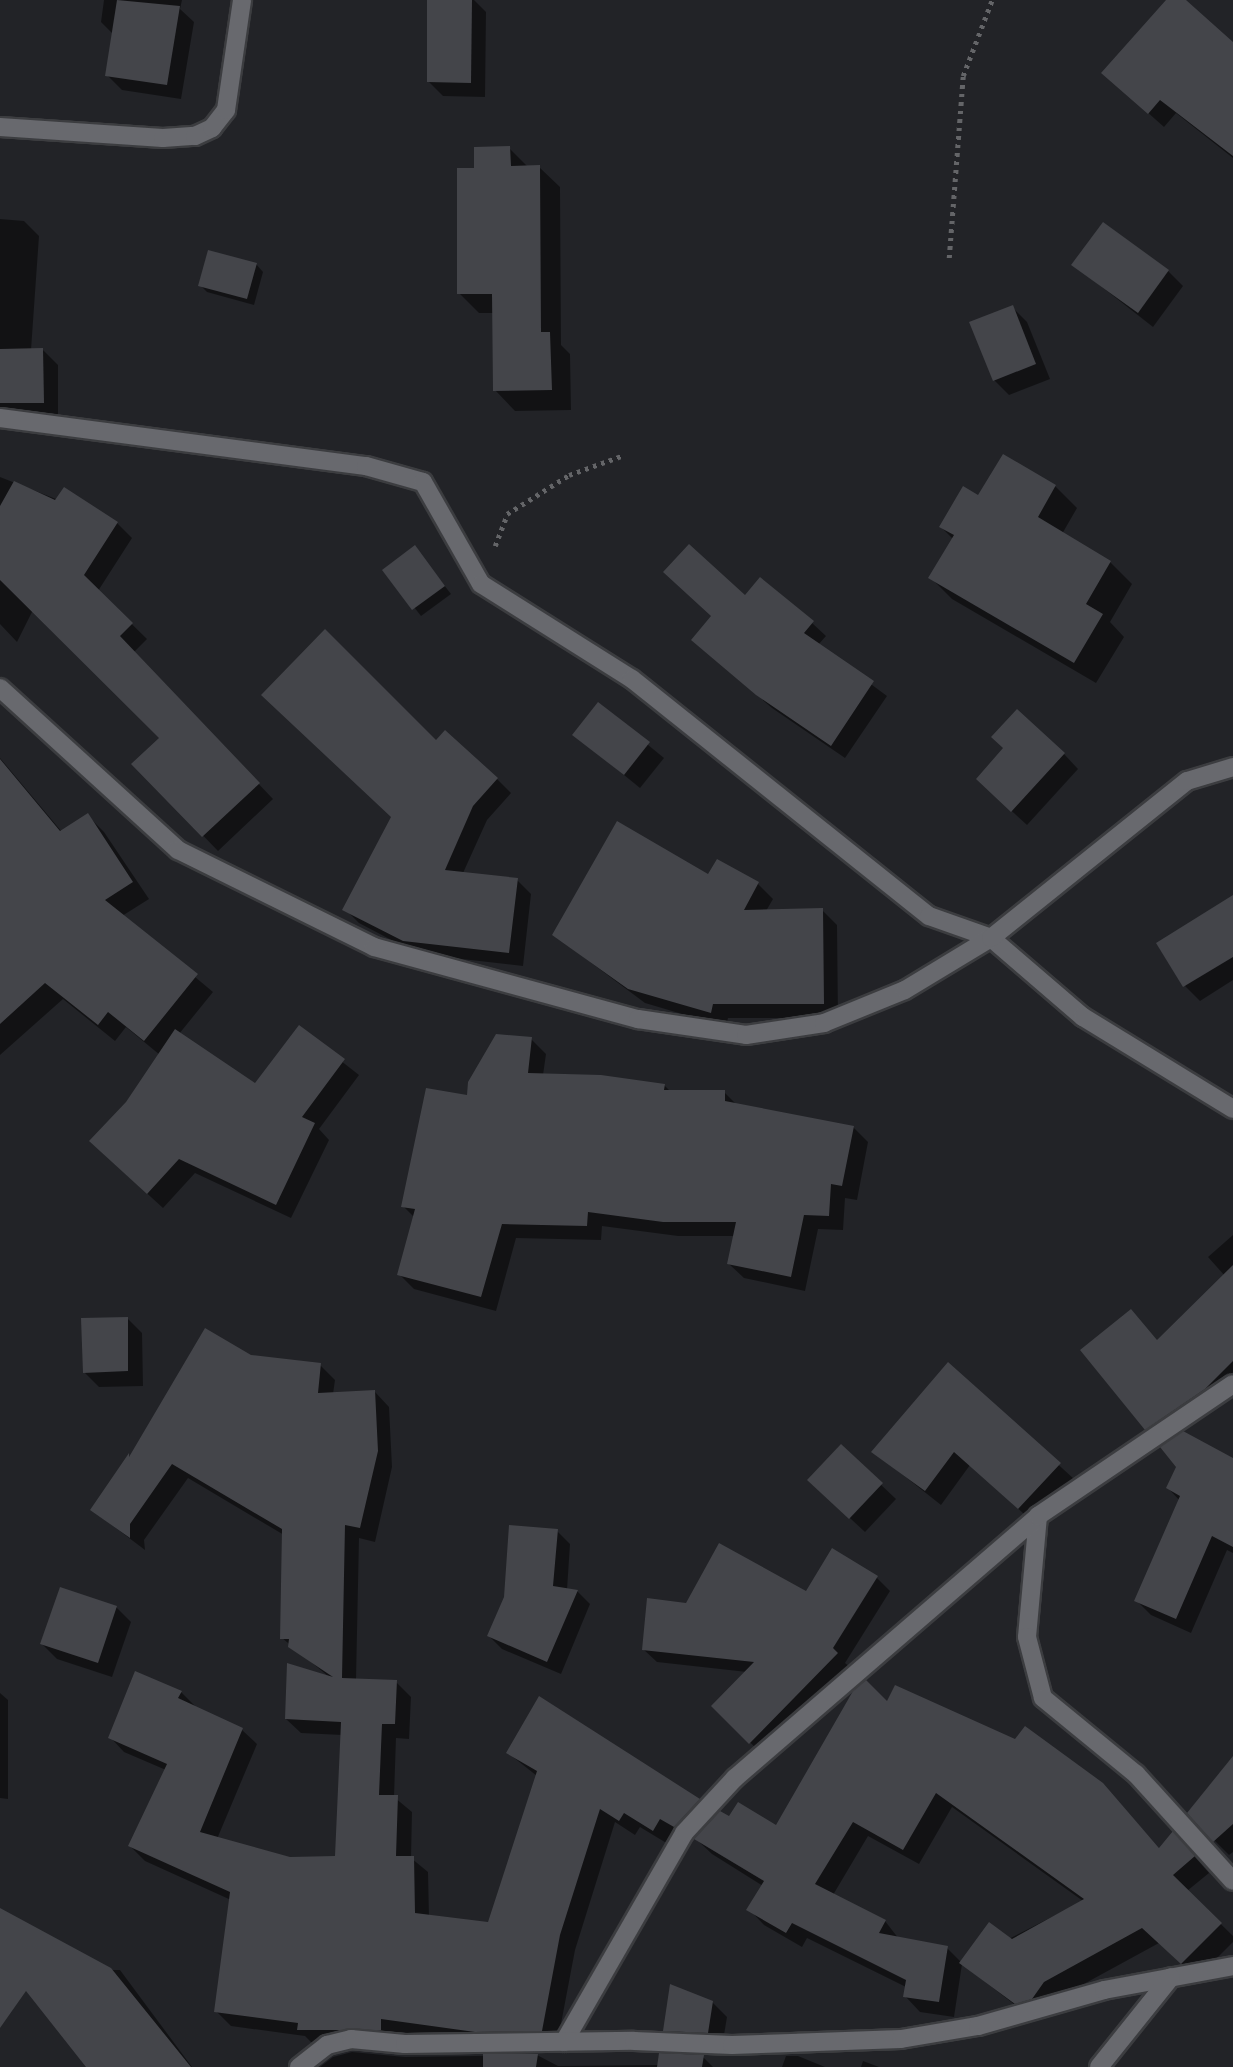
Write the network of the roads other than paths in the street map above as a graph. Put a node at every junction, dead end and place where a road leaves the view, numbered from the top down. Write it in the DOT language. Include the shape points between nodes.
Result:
graph roads {
  1 [pos="242,0"];
  2 [pos="0,127"];
  3 [pos="0,418"];
  4 [pos="0,688"];
  5 [pos="1233,766"];
  6 [pos="991,938"];
  7 [pos="1233,1109"];
  8 [pos="1233,1384"];
  9 [pos="1038,1516"];
  10 [pos="1233,1881"];
  11 [pos="1233,1966"];
  12 [pos="1171,1977"];
  13 [pos="564,2042"];
  14 [pos="299,2067"];
  15 [pos="1099,2067"];
  1 -- 2 [label="street" via="226,110 212,128 195,136 163,138"];
  3 -- 6 [label="street" via="366,466 423,482 481,584 632,679 929,916"];
  4 -- 6 [label="street" via="177,850 240,883 374,947 638,1020 746,1035 824,1023 905,990"];
  5 -- 6 [label="street" via="1187,781"];
  6 -- 7 [label="street" via="1083,1017"];
  8 -- 9 [label="street"];
  9 -- 10 [label="street" via="1027,1637 1043,1698 1136,1774"];
  9 -- 13 [label="street" via="735,1777 684,1833"];
  11 -- 12 [label="street"];
  12 -- 13 [label="street" via="1104,1990 978,2026 901,2039 732,2045"];
  12 -- 15 [label="street"];
  13 -- 14 [label="street" via="405,2045 351,2039 327,2045"];
}
